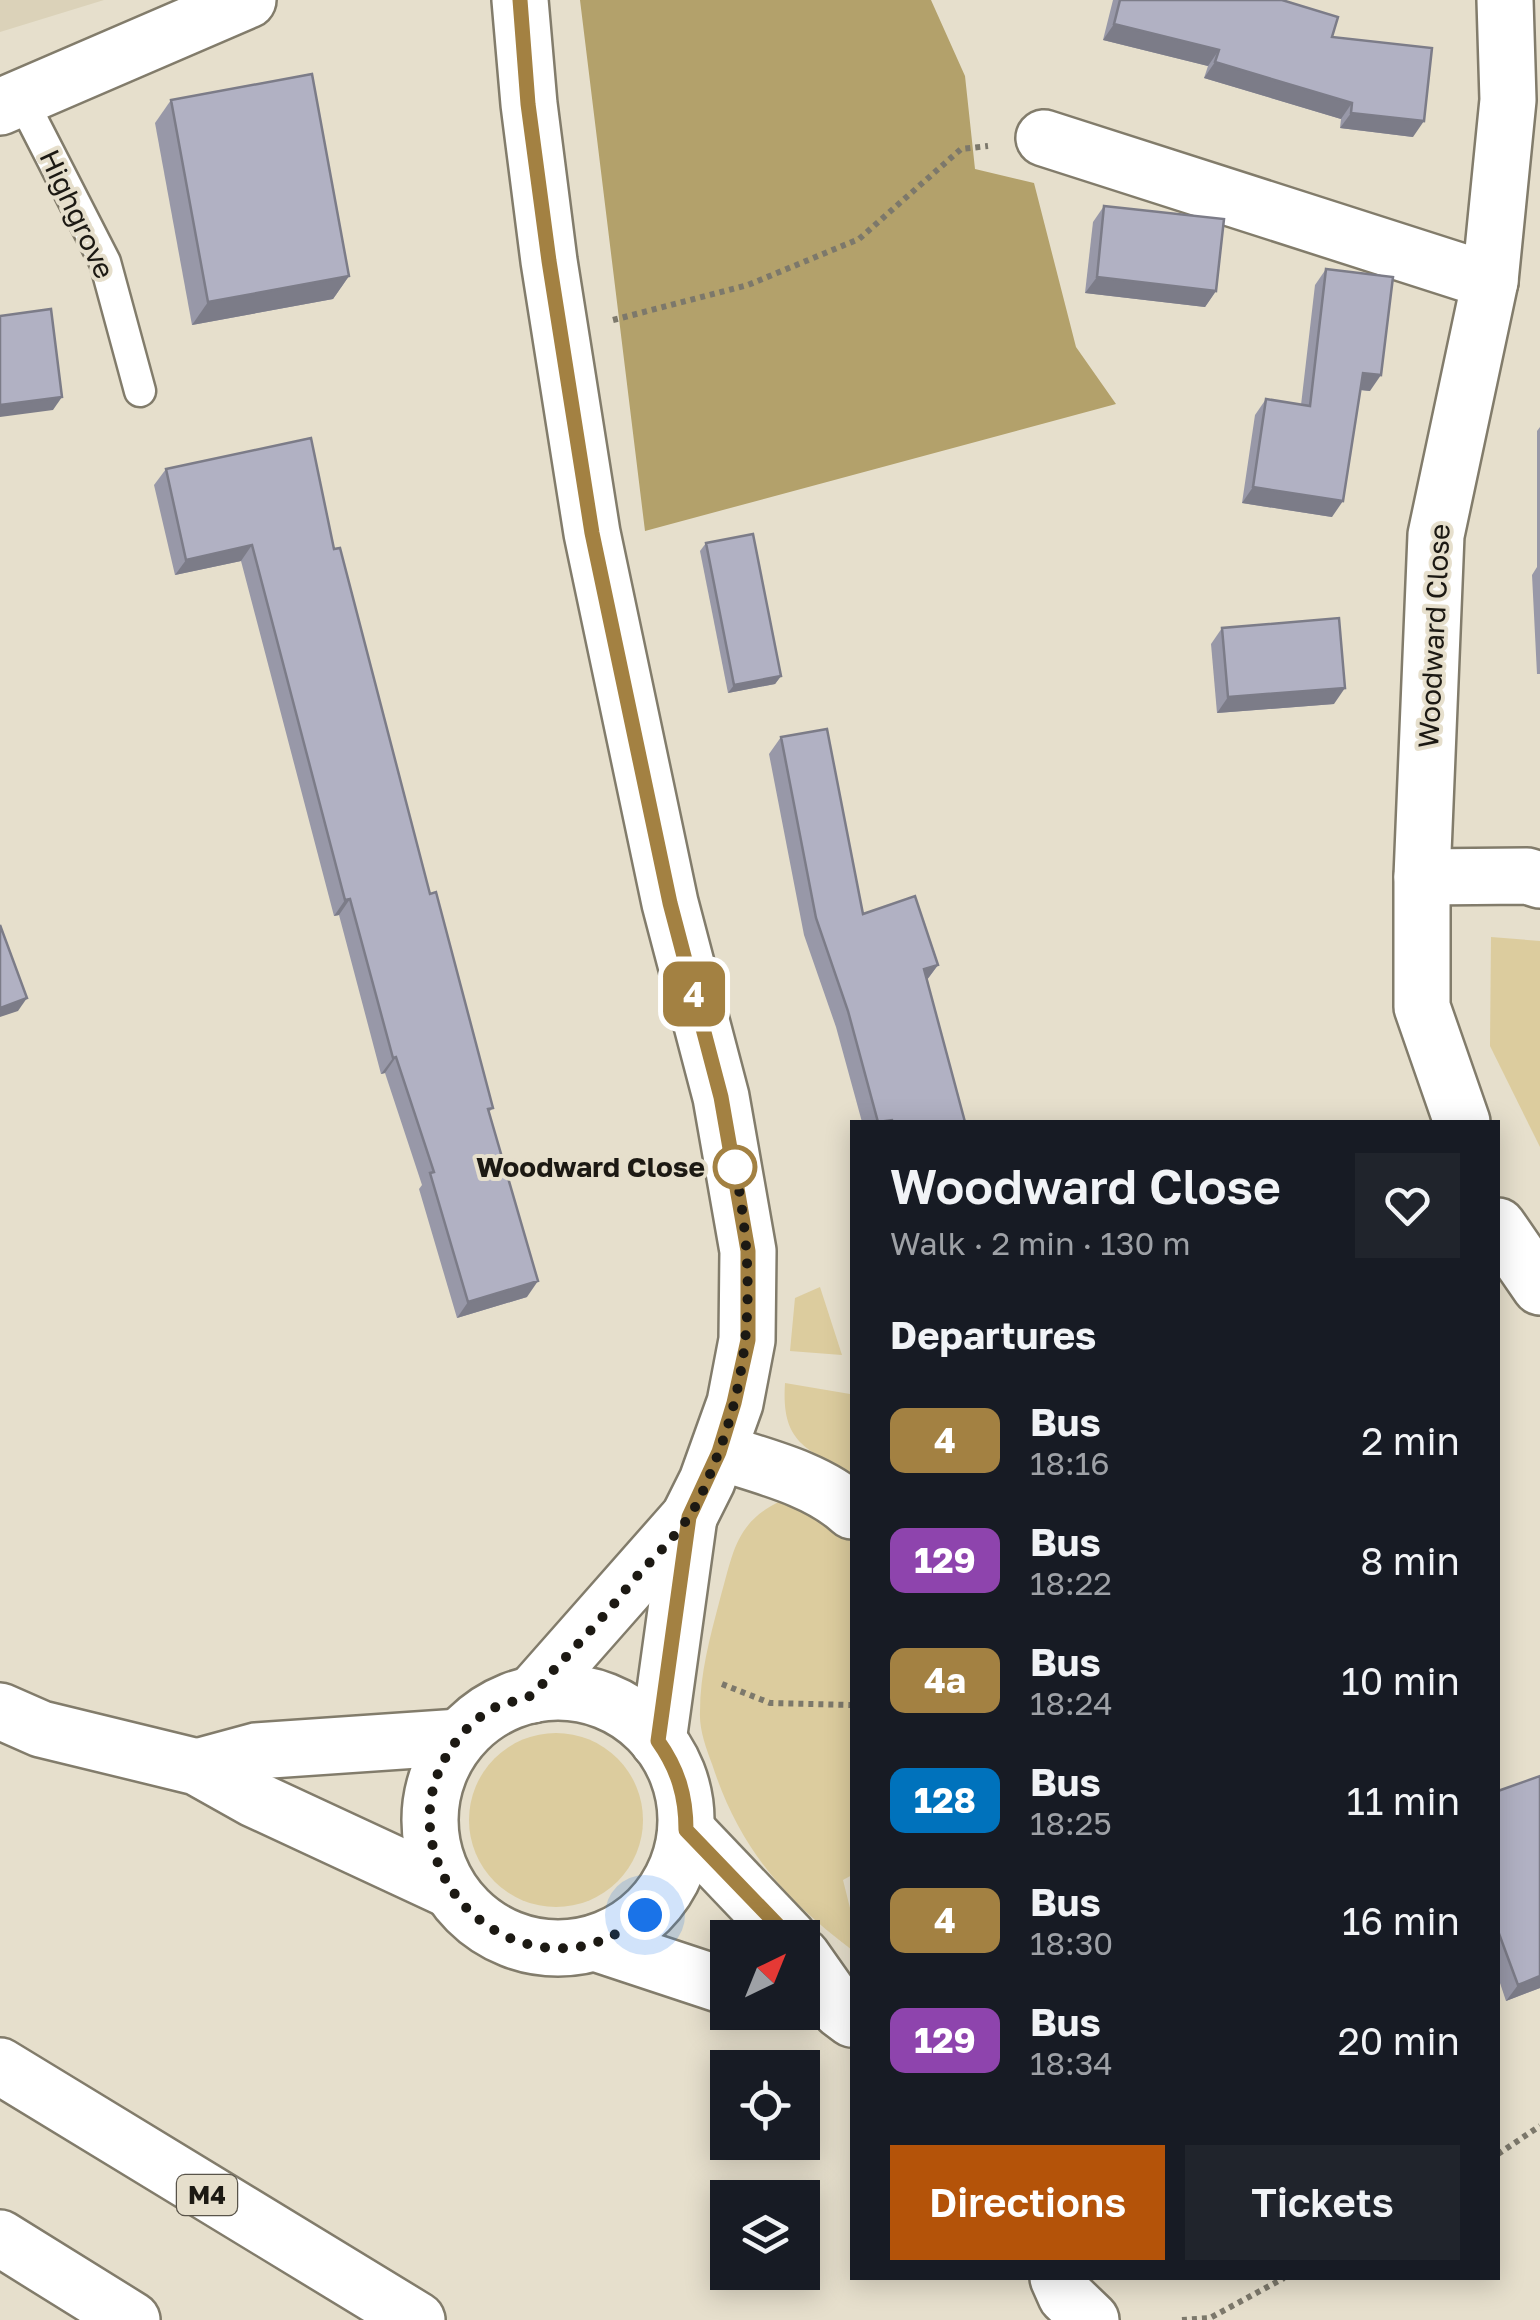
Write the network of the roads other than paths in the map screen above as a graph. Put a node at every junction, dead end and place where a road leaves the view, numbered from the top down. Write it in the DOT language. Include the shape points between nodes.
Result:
graph roads {
  1 [pos="248,0"];
  2 [pos="520,0"];
  3 [pos="1505,0"];
  4 [pos="11,102"];
  5 [pos="1044,138"];
  6 [pos="1490,280"];
  7 [pos="140,391"];
  8 [pos="1422,877"];
  9 [pos="1540,880"];
  10 [pos="1461,1120"];
  11 [pos="1500,1229"];
  12 [pos="1540,1287"];
  13 [pos="719,1452"];
  14 [pos="850,1509"];
  15 [pos="689,1517"];
  16 [pos="532,1694"];
  17 [pos="0,1711"];
  18 [pos="460,1736"];
  19 [pos="658,1741"];
  20 [pos="197,1766"];
  21 [pos="686,1830"];
  22 [pos="450,1890"];
  23 [pos="773,1920"];
  24 [pos="595,1943"];
  25 [pos="710,1981"];
  26 [pos="820,1989"];
  27 [pos="832,2011"];
  28 [pos="0,2066"];
  29 [pos="0,2238"];
  30 [pos="132,2320"];
  31 [pos="416,2320"];
  1 -- 4 [label="main road"];
  2 -- 13 [label="main road" via="549,261 592,533 670,903 721,1097 748,1251 748,1340"];
  3 -- 6 [label="main road, Woodward Close" via="1508,100"];
  4 -- 7 [label="lane, Highgrove" via="105,262"];
  5 -- 6 [label="main road"];
  6 -- 8 [label="main road, Woodward Close" via="1436,535"];
  8 -- 9 [label="main road"];
  8 -- 10 [label="main road, Woodward Close" via="1422,1007"];
  11 -- 12 [label="main road"];
  13 -- 14 [label="main road" via="815,1488"];
  13 -- 15 [label="main road"];
  15 -- 16 [label="main road"];
  15 -- 19 [label="main road"];
  16 -- 18 [label="main road" via="493,1709"];
  16 -- 19 [label="main road" via="601,1700 641,1722"];
  17 -- 20 [label="main road" via="40,1729"];
  18 -- 20 [label="main road" via="256,1751"];
  18 -- 22 [label="main road" via="441,1767 430,1813 437,1863"];
  19 -- 21 [label="main road" via="683,1792"];
  20 -- 22 [label="main road"];
  21 -- 23 [label="main road"];
  21 -- 24 [label="main road" via="674,1875 658,1901 628,1928"];
  22 -- 24 [label="main road" via="472,1916 523,1943"];
  24 -- 25 [label="main road"];
  26 -- 27 [label="main road"];
  28 -- 31 [label="main road, M4"];
  29 -- 30 [label="main road"];
}
